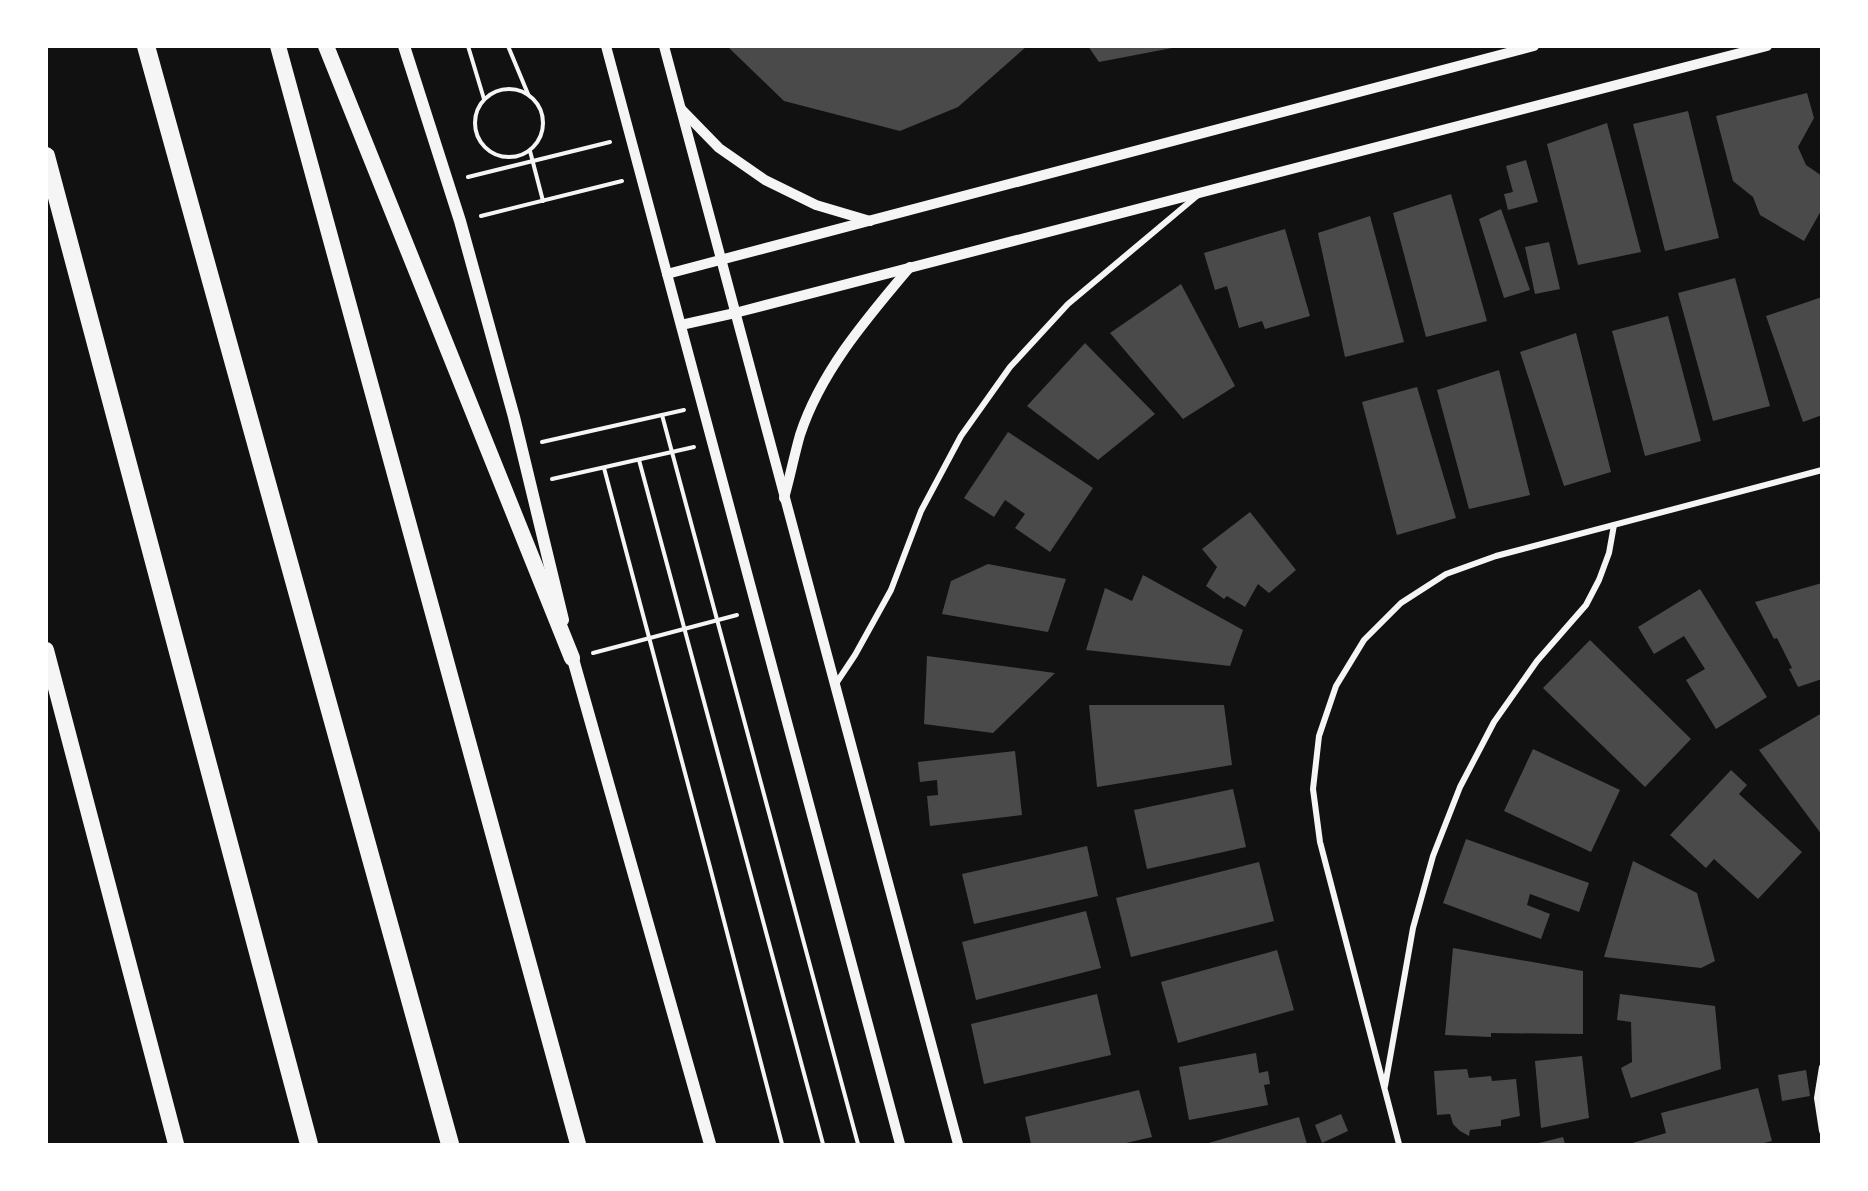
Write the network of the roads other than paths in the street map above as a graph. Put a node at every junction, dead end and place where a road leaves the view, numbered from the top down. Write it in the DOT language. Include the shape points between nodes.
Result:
graph roads {
  1 [pos="146,46"];
  2 [pos="278,46"];
  3 [pos="327,46"];
  4 [pos="404,46"];
  5 [pos="606,46"];
  6 [pos="664,46"];
  7 [pos="1534,46"];
  8 [pos="1767,46"];
  9 [pos="680,108"];
  10 [pos="46,156"];
  11 [pos="1203,192"];
  12 [pos="871,221"];
  13 [pos="720,260"];
  14 [pos="911,267"];
  15 [pos="667,274"];
  16 [pos="735,313"];
  17 [pos="681,325"];
  18 [pos="1821,470"];
  19 [pos="784,498"];
  20 [pos="1614,525"];
  21 [pos="46,650"];
  22 [pos="572,658"];
  23 [pos="834,685"];
  24 [pos="1821,1067"];
  25 [pos="1384,1089"];
  26 [pos="1821,1131"];
  27 [pos="176,1144"];
  28 [pos="309,1144"];
  29 [pos="450,1144"];
  30 [pos="578,1144"];
  31 [pos="710,1144"];
  32 [pos="900,1144"];
  33 [pos="958,1144"];
  34 [pos="1399,1144"];
  1 -- 29 [label="highway"];
  2 -- 30 [label="highway"];
  3 -- 22 [label="highway"];
  4 -- 22 [label="main road" via="460,221"];
  5 -- 15 [label="street"];
  6 -- 9 [label="street"];
  7 -- 12 [label="street"];
  8 -- 11 [label="street"];
  9 -- 12 [label="street" via="719,148 765,180 816,205"];
  9 -- 13 [label="street"];
  10 -- 28 [label="highway"];
  11 -- 14 [label="street"];
  11 -- 23 [label="street" via="1068,304 1010,367 961,436 921,511 891,590"];
  12 -- 13 [label="street"];
  13 -- 15 [label="street"];
  13 -- 16 [label="street"];
  14 -- 16 [label="street"];
  14 -- 19 [label="street" via="866,319 828,374 801,434"];
  15 -- 17 [label="street"];
  16 -- 17 [label="street"];
  16 -- 19 [label="street"];
  17 -- 32 [label="street"];
  18 -- 20 [label="street"];
  19 -- 23 [label="street"];
  20 -- 25 [label="street" via="1609,553 1586,605 1537,661 1494,722 1460,788 1432,856 1413,928"];
  20 -- 25 [label="street" via="1496,556 1446,574 1401,603 1364,640 1336,686 1319,736 1313,789 1320,842"];
  21 -- 27 [label="highway"];
  22 -- 31 [label="main road"];
  23 -- 33 [label="street"];
  24 -- 26 [label="street" via="1817,1098"];
  25 -- 34 [label="street"];
}
